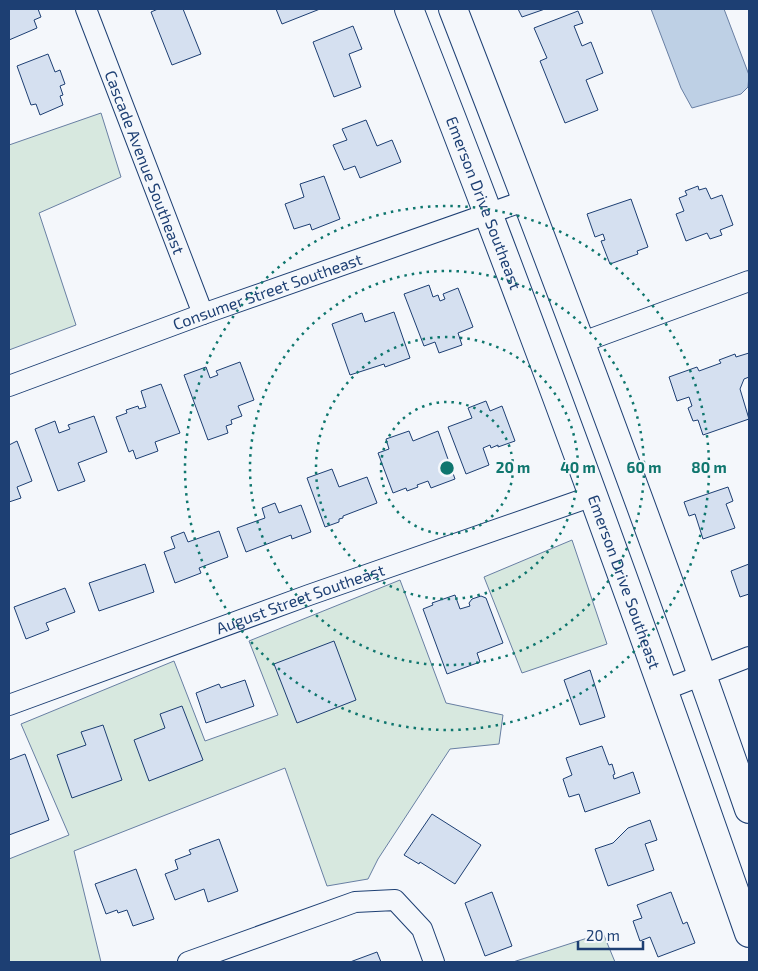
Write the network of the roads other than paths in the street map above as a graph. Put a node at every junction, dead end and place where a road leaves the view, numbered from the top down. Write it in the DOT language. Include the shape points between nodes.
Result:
graph roads {
  1 [pos="86,9"];
  2 [pos="409,9"];
  3 [pos="453,9"];
  4 [pos="527,200"];
  5 [pos="489,214"];
  6 [pos="749,281"];
  7 [pos="203,314"];
  8 [pos="580,343"];
  9 [pos="9,386"];
  10 [pos="593,496"];
  11 [pos="749,657"];
  12 [pos="702,674"];
  13 [pos="664,690"];
  14 [pos="9,706"];
  15 [pos="749,809"];
  16 [pos="749,933"];
  17 [pos="188,962"];
  18 [pos="434,962"];
  1 -- 7 [label="street, Cascade Avenue Southeast"];
  2 -- 5 [label="street, Emerson Drive Southeast"];
  3 -- 4 [label="street"];
  4 -- 5 [label="street, Consumer Street Southeast"];
  4 -- 8 [label="street"];
  5 -- 7 [label="street, Consumer Street Southeast"];
  5 -- 10 [label="street, Emerson Drive Southeast"];
  6 -- 8 [label="street"];
  7 -- 9 [label="street, Consumer Street Southeast"];
  8 -- 12 [label="street"];
  10 -- 13 [label="street, Emerson Drive Southeast"];
  10 -- 14 [label="street, August Street Southeast" via="309,595"];
  11 -- 12 [label="street"];
  12 -- 13 [label="street"];
  12 -- 15 [label="street"];
  13 -- 16 [label="street, Emerson Drive Southeast"];
  17 -- 18 [label="street" via="355,902 395,900 422,929"];
}
